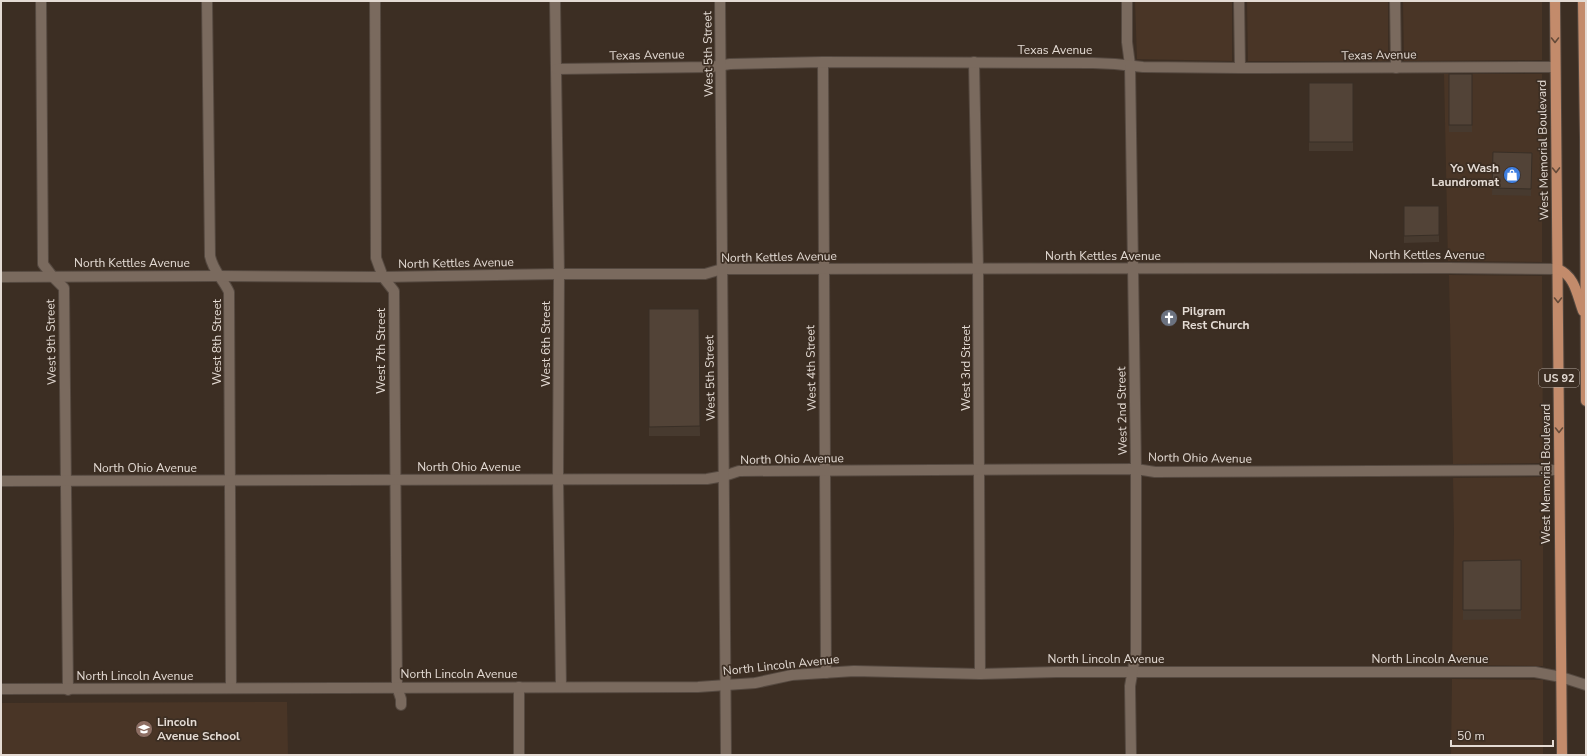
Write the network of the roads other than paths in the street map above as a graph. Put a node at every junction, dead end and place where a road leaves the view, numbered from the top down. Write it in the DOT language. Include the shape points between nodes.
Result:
graph roads {
  1 [pos="41,1"];
  2 [pos="207,1"];
  3 [pos="375,1"];
  4 [pos="555,1"];
  5 [pos="720,1"];
  6 [pos="1127,1"];
  7 [pos="1239,1"];
  8 [pos="1396,1"];
  9 [pos="1555,1"];
  10 [pos="1583,1"];
  11 [pos="823,62"];
  12 [pos="974,62"];
  13 [pos="1130,65"];
  14 [pos="721,66"];
  15 [pos="1555,67"];
  16 [pos="1240,68"];
  17 [pos="1396,68"];
  18 [pos="556,69"];
  19 [pos="1585,138"];
  20 [pos="722,269"];
  21 [pos="823,269"];
  22 [pos="978,269"];
  23 [pos="1133,269"];
  24 [pos="1558,269"];
  25 [pos="559,274"];
  26 [pos="218,276"];
  27 [pos="1,277"];
  28 [pos="53,277"];
  29 [pos="383,277"];
  30 [pos="1586,318"];
  31 [pos="1586,401"];
  32 [pos="1136,469"];
  33 [pos="980,470"];
  34 [pos="1559,470"];
  35 [pos="826,472"];
  36 [pos="724,476"];
  37 [pos="396,480"];
  38 [pos="558,480"];
  39 [pos="1,481"];
  40 [pos="65,481"];
  41 [pos="231,481"];
  42 [pos="826,672"];
  43 [pos="1133,672"];
  44 [pos="980,674"];
  45 [pos="1561,677"];
  46 [pos="726,684"];
  47 [pos="1586,685"];
  48 [pos="397,687"];
  49 [pos="519,687"];
  50 [pos="561,687"];
  51 [pos="231,688"];
  52 [pos="1,689"];
  53 [pos="68,690"];
  54 [pos="401,705"];
  55 [pos="519,755"];
  56 [pos="726,755"];
  57 [pos="1131,755"];
  58 [pos="1562,755"];
  1 -- 28 [label="street, West 9th Street" via="43,264"];
  2 -- 26 [label="street, West 8th Street" via="210,256"];
  3 -- 29 [label="street, West 7th Street" via="376,258"];
  4 -- 18 [label="street, West 6th Street"];
  5 -- 14 [label="street, West 5th Street"];
  6 -- 13 [label="street, West 2nd Street"];
  7 -- 16 [label="street"];
  8 -- 17 [label="street"];
  9 -- 15 [label="main road, West Memorial Boulevard / US 92, one-way"];
  10 -- 19 [label="main road, US 92"];
  11 -- 12 [label="street, Texas Avenue"];
  11 -- 14 [label="street, Texas Avenue"];
  11 -- 21 [label="street, West 4th Street"];
  12 -- 13 [label="street, Texas Avenue"];
  12 -- 22 [label="street, West 3rd Street"];
  13 -- 16 [label="street, Texas Avenue"];
  13 -- 23 [label="street, West 2nd Street"];
  14 -- 18 [label="street, Texas Avenue"];
  14 -- 20 [label="street, West 5th Street"];
  15 -- 17 [label="street, Texas Avenue"];
  15 -- 24 [label="main road, West Memorial Boulevard / US 92, one-way"];
  16 -- 17 [label="street, Texas Avenue"];
  18 -- 25 [label="street, West 6th Street"];
  19 -- 30 [label="main road, US 92"];
  20 -- 21 [label="street, North Kettles Avenue"];
  20 -- 25 [label="street, North Kettles Avenue" via="705,274"];
  20 -- 36 [label="street, West 5th Street"];
  21 -- 22 [label="street, North Kettles Avenue"];
  21 -- 35 [label="street, West 4th Street"];
  22 -- 23 [label="street, North Kettles Avenue"];
  22 -- 33 [label="street, West 3rd Street"];
  23 -- 24 [label="street, North Kettles Avenue"];
  23 -- 32 [label="street, West 2nd Street"];
  24 -- 30 [label="main road" via="1572,279"];
  24 -- 34 [label="main road, West Memorial Boulevard / US 92, one-way"];
  25 -- 29 [label="street, North Kettles Avenue"];
  25 -- 38 [label="street, West 6th Street"];
  26 -- 28 [label="street, North Kettles Avenue"];
  26 -- 29 [label="street, North Kettles Avenue"];
  26 -- 41 [label="street, West 8th Street" via="229,292"];
  27 -- 28 [label="street, North Kettles Avenue"];
  28 -- 40 [label="street, West 9th Street" via="64,288"];
  29 -- 37 [label="street, West 7th Street" via="394,291"];
  30 -- 31 [label="main road, US 92"];
  32 -- 33 [label="street, North Ohio Avenue"];
  32 -- 34 [label="street, North Ohio Avenue" via="1155,472"];
  32 -- 43 [label="street, West 2nd Street" via="1136,652"];
  33 -- 35 [label="street, North Ohio Avenue"];
  33 -- 44 [label="street, West 3rd Street"];
  34 -- 45 [label="main road, West Memorial Boulevard / US 92"];
  35 -- 36 [label="street, North Ohio Avenue" via="739,471"];
  35 -- 42 [label="street, West 4th Street"];
  36 -- 38 [label="street, North Ohio Avenue" via="707,479"];
  36 -- 46 [label="street, West 5th Street"];
  37 -- 38 [label="street, North Ohio Avenue"];
  37 -- 41 [label="street, North Ohio Avenue"];
  37 -- 48 [label="street, West 7th Street"];
  38 -- 50 [label="street, West 6th Street"];
  39 -- 40 [label="street, North Ohio Avenue"];
  40 -- 41 [label="street, North Ohio Avenue"];
  40 -- 53 [label="street, West 9th Street"];
  41 -- 51 [label="street, West 8th Street"];
  42 -- 44 [label="street, North Lincoln Avenue"];
  42 -- 46 [label="street, North Lincoln Avenue" via="792,675 755,683"];
  43 -- 44 [label="street, North Lincoln Avenue"];
  43 -- 45 [label="street, North Lincoln Avenue" via="1535,672"];
  43 -- 57 [label="street, West 2nd Street" via="1130,686"];
  45 -- 47 [label="street, North Lincoln Avenue"];
  45 -- 58 [label="main road, West Memorial Boulevard / US 92"];
  46 -- 50 [label="street, North Lincoln Avenue" via="698,687"];
  46 -- 56 [label="street, West 5th Street"];
  48 -- 49 [label="street, North Lincoln Avenue"];
  48 -- 51 [label="street, North Lincoln Avenue"];
  48 -- 54 [label="street, West 7th Street"];
  49 -- 50 [label="street, North Lincoln Avenue"];
  49 -- 55 [label="street"];
  51 -- 53 [label="street, North Lincoln Avenue"];
  52 -- 53 [label="street, North Lincoln Avenue"];
}
